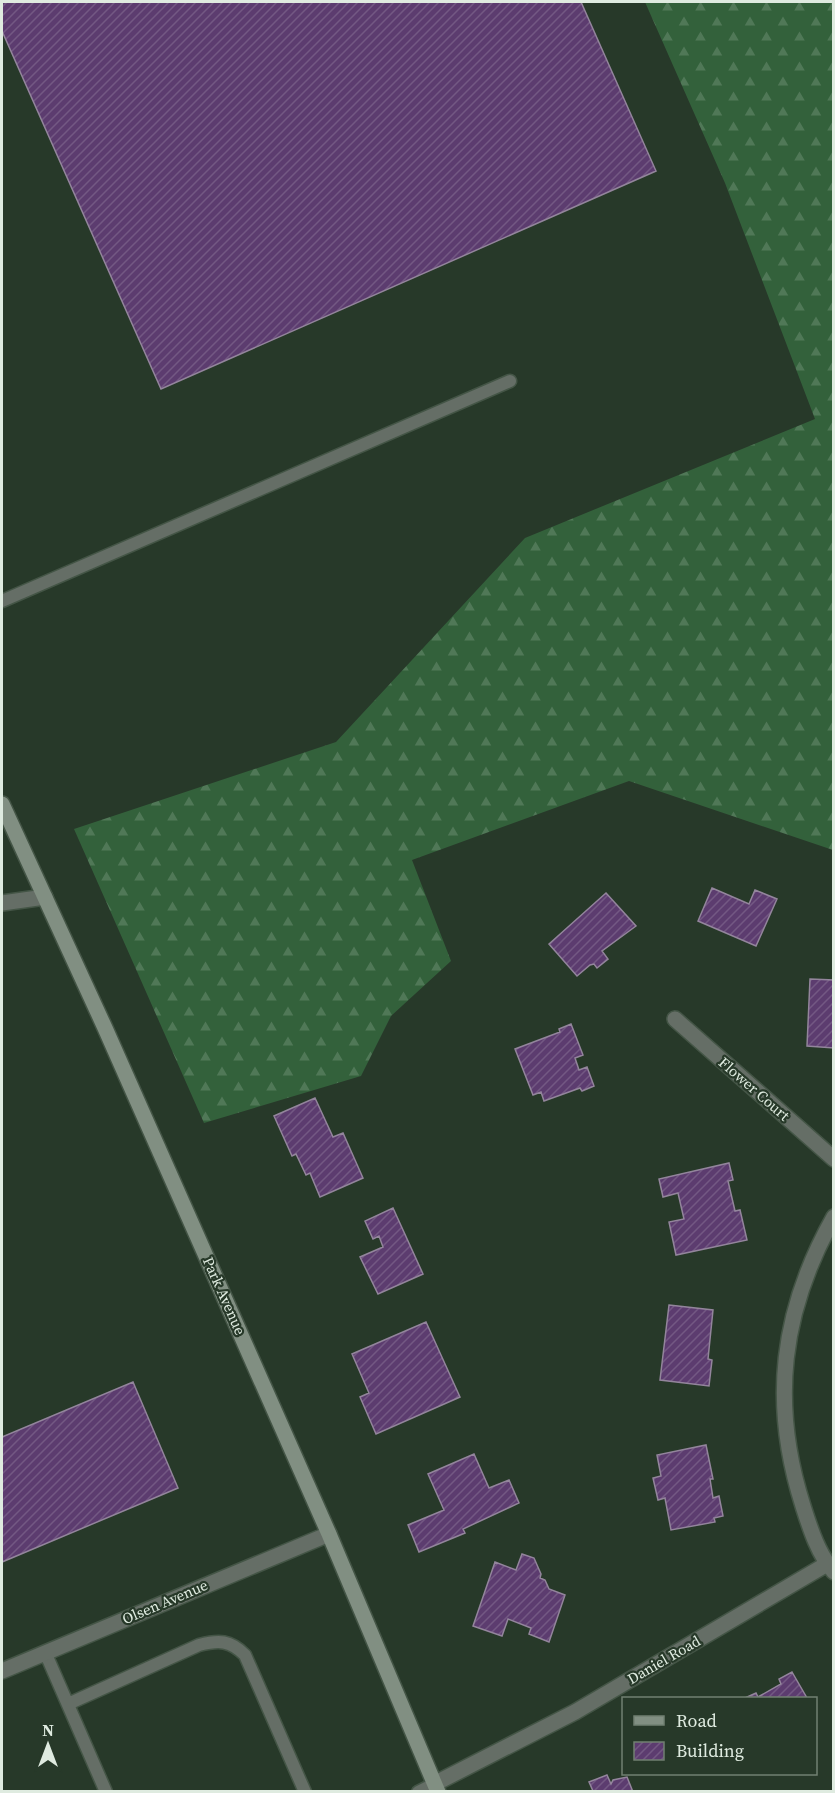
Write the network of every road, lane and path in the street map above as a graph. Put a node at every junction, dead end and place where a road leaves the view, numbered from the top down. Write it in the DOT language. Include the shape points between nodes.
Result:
graph roads {
  1 [pos="510,381"];
  2 [pos="2,601"];
  3 [pos="2,804"];
  4 [pos="45,897"];
  5 [pos="2,903"];
  6 [pos="675,1019"];
  7 [pos="834,1159"];
  8 [pos="834,1217"];
  9 [pos="329,1534"];
  10 [pos="830,1568"];
  11 [pos="45,1652"];
  12 [pos="2,1671"];
  13 [pos="68,1704"];
  14 [pos="436,1788"];
  15 [pos="105,1791"];
  16 [pos="305,1791"];
  17 [pos="418,1791"];
  1 -- 2 [label="lane"];
  3 -- 4 [label="street, Park Avenue"];
  4 -- 5 [label="street"];
  4 -- 9 [label="street, Park Avenue"];
  6 -- 7 [label="street, Flower Court"];
  8 -- 10 [label="street" via="820,1241 796,1305 784,1392 785,1435 794,1479 808,1522"];
  9 -- 11 [label="street, Olsen Avenue"];
  9 -- 14 [label="street, Park Avenue"];
  10 -- 14 [label="street, Daniel Road"];
  11 -- 12 [label="street, Olsen Avenue"];
  11 -- 13 [label="lane"];
  13 -- 15 [label="lane"];
  13 -- 16 [label="lane" via="199,1645 219,1640 235,1645 245,1655"];
  14 -- 17 [label="lane"];
}
